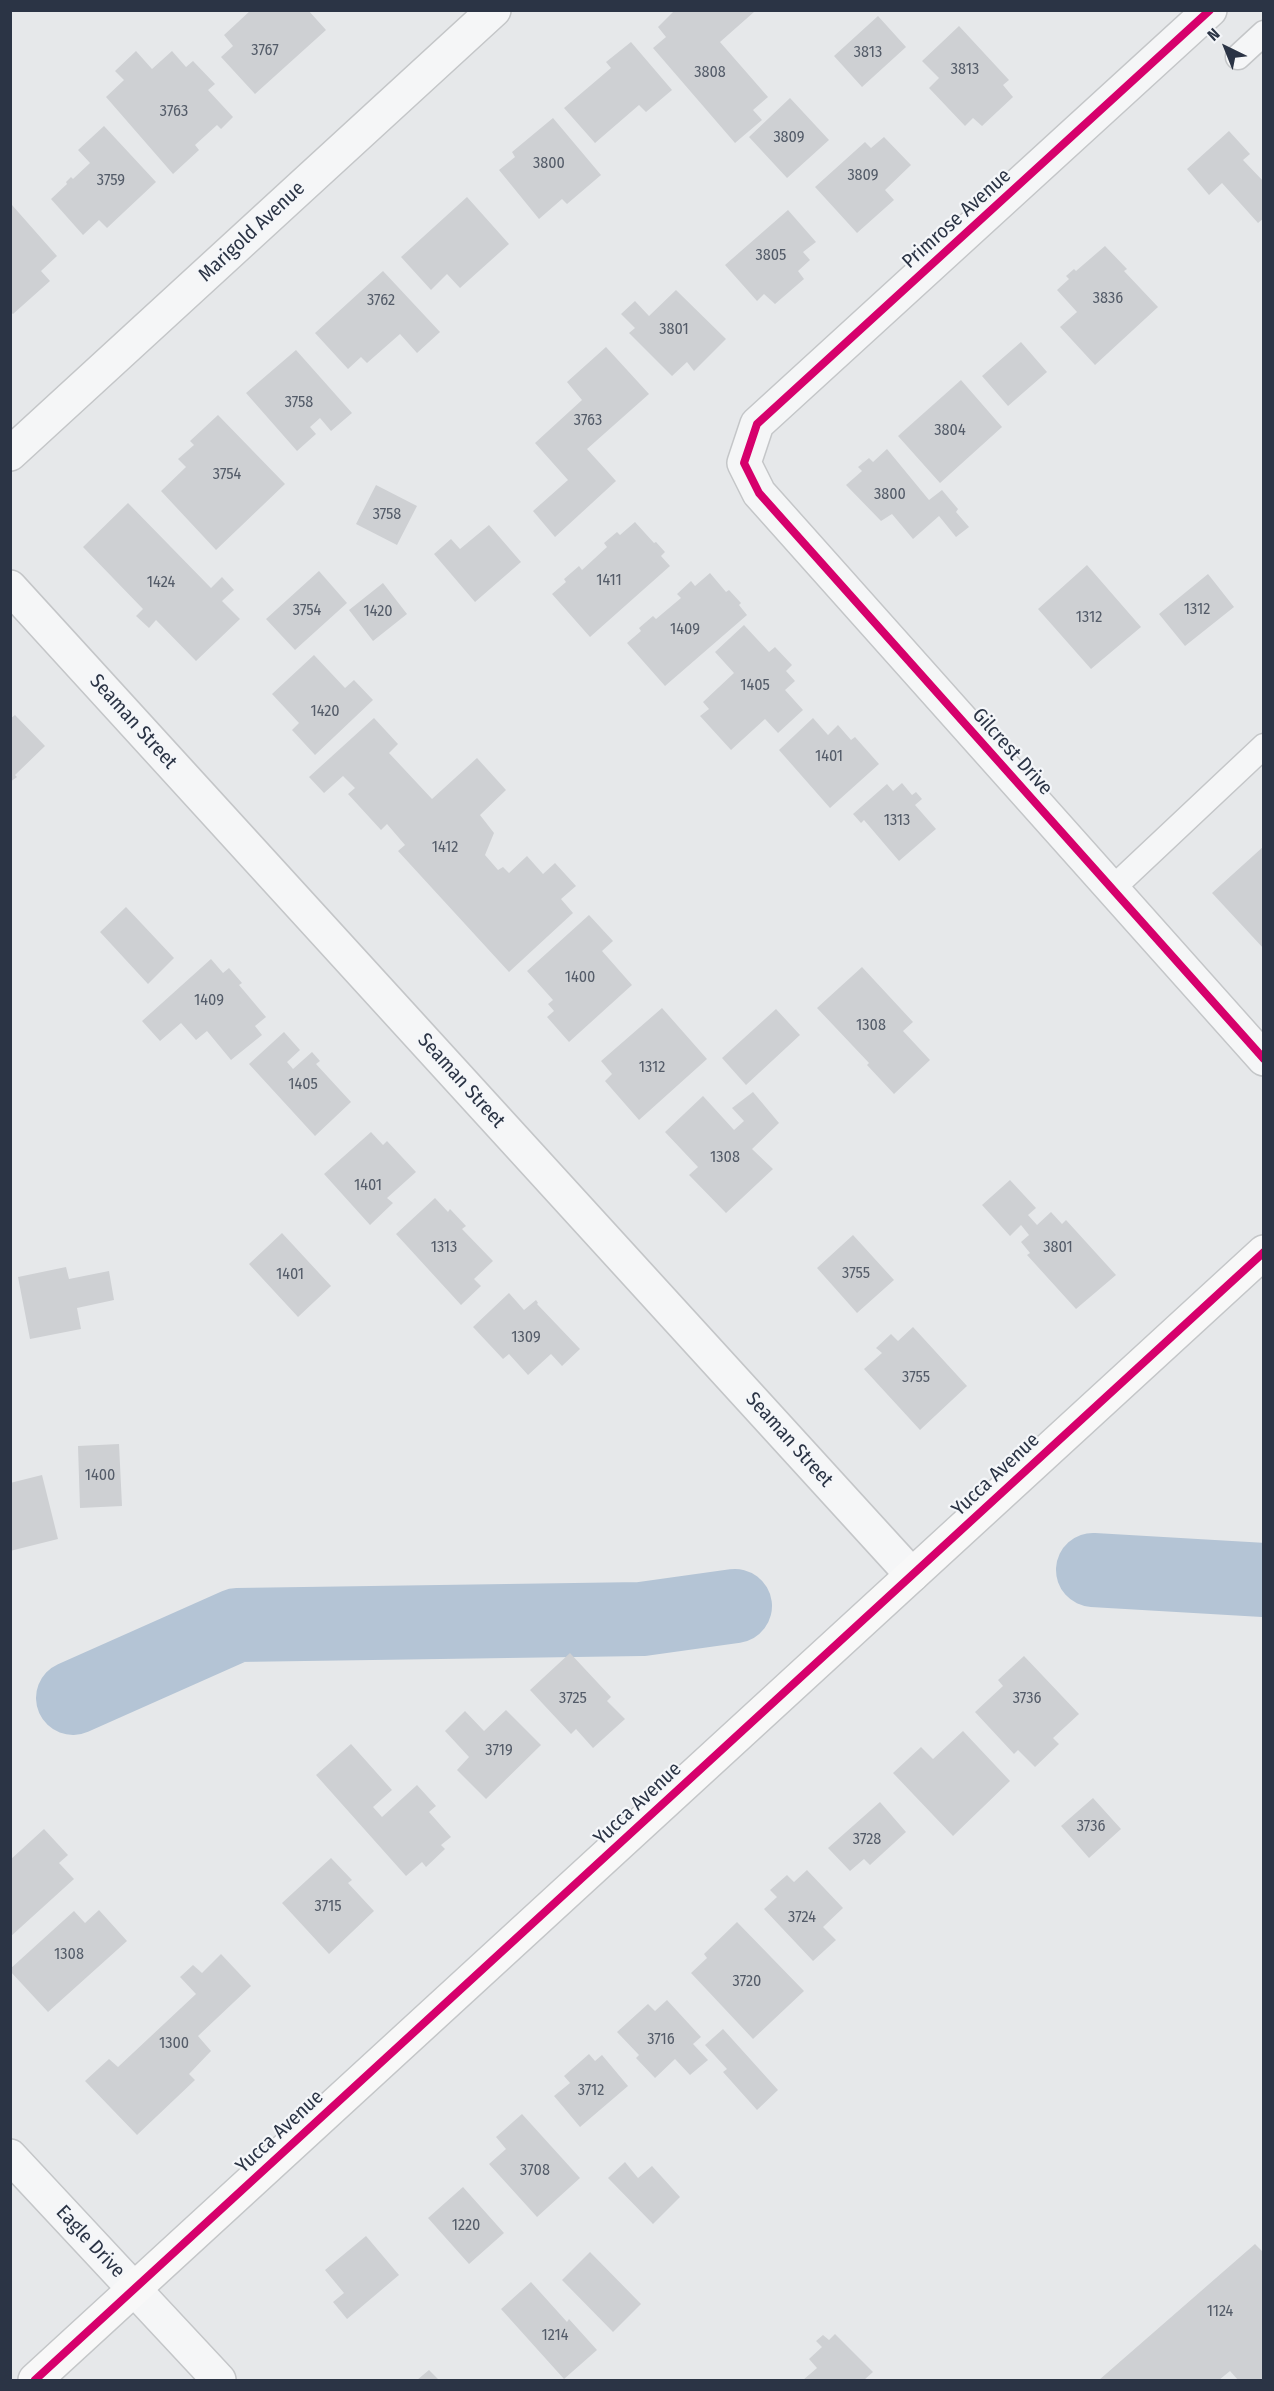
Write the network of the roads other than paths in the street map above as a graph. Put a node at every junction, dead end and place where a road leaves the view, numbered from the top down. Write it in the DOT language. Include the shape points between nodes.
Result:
graph roads {
  1 [pos="494,10"];
  2 [pos="1210,10"];
  3 [pos="1263,33"];
  4 [pos="1238,57"];
  5 [pos="10,454"];
  6 [pos="744,463"];
  7 [pos="10,587"];
  8 [pos="1263,746"];
  9 [pos="1113,890"];
  10 [pos="1263,1059"];
  11 [pos="1263,1252"];
  12 [pos="912,1575"];
  13 [pos="10,2156"];
  14 [pos="134,2289"];
  15 [pos="35,2380"];
  16 [pos="219,2380"];
  1 -- 5 [label="street, Marigold Avenue"];
  2 -- 6 [label="street, Primrose Avenue" via="757,424"];
  3 -- 4 [label="lane"];
  6 -- 9 [label="street, Gilcrest Drive" via="759,493"];
  7 -- 12 [label="street, Seaman Street"];
  8 -- 9 [label="lane"];
  9 -- 10 [label="street, Gilcrest Drive"];
  11 -- 12 [label="street, Yucca Avenue"];
  12 -- 14 [label="street, Yucca Avenue"];
  13 -- 14 [label="street, Eagle Drive"];
  14 -- 15 [label="street, Yucca Avenue"];
  14 -- 16 [label="street, Eagle Drive"];
}
